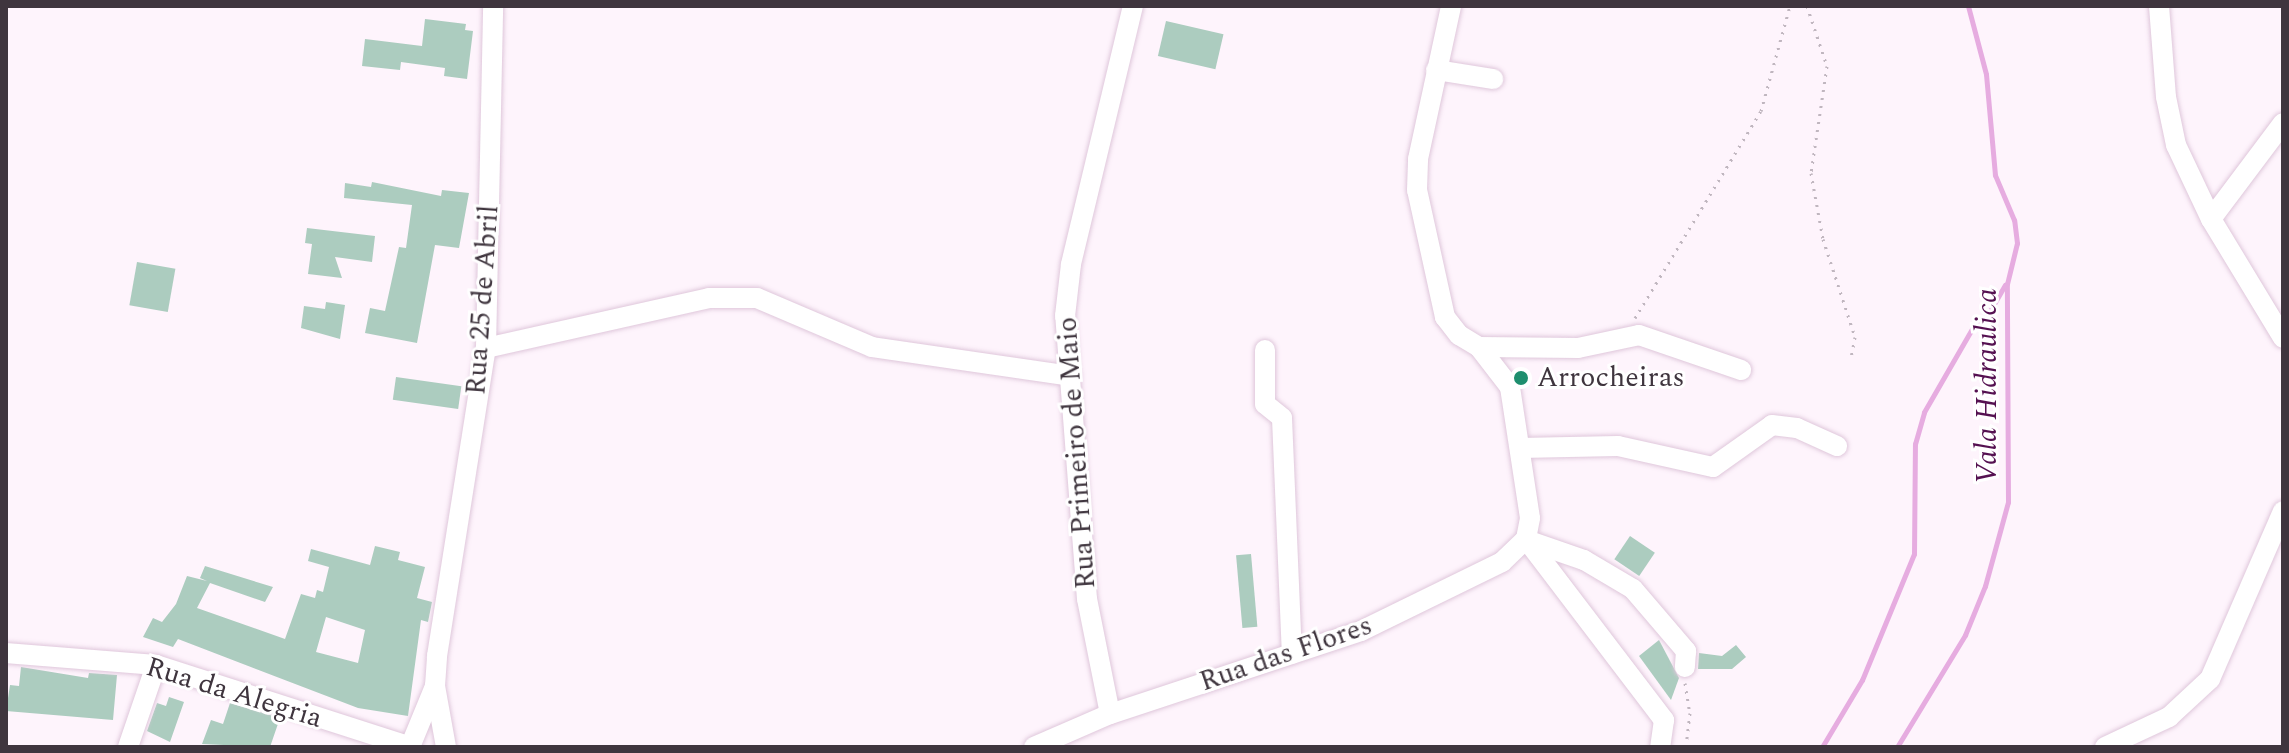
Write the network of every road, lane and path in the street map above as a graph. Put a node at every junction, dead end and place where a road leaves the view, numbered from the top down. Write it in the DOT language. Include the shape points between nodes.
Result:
graph roads {
  1 [pos="493,6"];
  2 [pos="1133,6"];
  3 [pos="1451,6"];
  4 [pos="1790,6"];
  5 [pos="1807,6"];
  6 [pos="2159,6"];
  7 [pos="1436,70"];
  8 [pos="1493,79"];
  9 [pos="2283,123"];
  10 [pos="2211,219"];
  11 [pos="1625,335"];
  12 [pos="2283,338"];
  13 [pos="1479,347"];
  14 [pos="486,348"];
  15 [pos="1265,350"];
  16 [pos="1851,358"];
  17 [pos="1741,370"];
  18 [pos="1071,376"];
  19 [pos="1837,446"];
  20 [pos="1520,448"];
  21 [pos="2283,511"];
  22 [pos="1526,539"];
  23 [pos="6,653"];
  24 [pos="1292,654"];
  25 [pos="156,665"];
  26 [pos="1685,667"];
  27 [pos="435,686"];
  28 [pos="1110,714"];
  29 [pos="359,740"];
  30 [pos="128,747"];
  31 [pos="410,747"];
  32 [pos="446,747"];
  33 [pos="1034,747"];
  34 [pos="1660,747"];
  35 [pos="1686,747"];
  36 [pos="2105,747"];
  1 -- 14 [label="street, Rua 25 de Abril"];
  2 -- 18 [label="street, Rua Primeiro de Maio" via="1071,264 1065,316"];
  3 -- 7 [label="street"];
  4 -- 11 [label="path" via="1761,111"];
  5 -- 16 [label="path" via="1827,66 1811,173 1823,239 1855,337"];
  6 -- 10 [label="street" via="2169,119"];
  7 -- 8 [label="street"];
  7 -- 13 [label="street" via="1417,190 1445,317 1459,335"];
  9 -- 10 [label="street"];
  10 -- 12 [label="street"];
  11 -- 13 [label="street" via="1578,348"];
  11 -- 17 [label="street" via="1639,335"];
  13 -- 20 [label="street" via="1510,387"];
  14 -- 18 [label="street" via="709,298 757,298 872,347"];
  14 -- 27 [label="street, Rua 25 de Abril"];
  15 -- 24 [label="street" via="1265,404 1282,418"];
  18 -- 28 [label="street, Rua Primeiro de Maio" via="1087,599"];
  19 -- 20 [label="street" via="1805,430 1772,425 1713,467 1618,446"];
  20 -- 22 [label="street" via="1530,518"];
  21 -- 36 [label="street" via="2210,679 2169,717"];
  22 -- 24 [label="street, Rua das Flores" via="1502,562 1457,587 1361,631"];
  22 -- 26 [label="street" via="1584,560 1633,589 1686,651"];
  22 -- 34 [label="street" via="1664,720"];
  23 -- 25 [label="street, Rua da Alegria"];
  24 -- 28 [label="street, Rua das Flores"];
  25 -- 29 [label="street, Rua da Alegria"];
  25 -- 30 [label="street"];
  26 -- 35 [label="path" via="1690,713"];
  27 -- 31 [label="street, Rua 25 de Abril"];
  27 -- 32 [label="street, Rua 25 de Abril"];
  28 -- 33 [label="street, Rua das Flores"];
  29 -- 31 [label="street, Rua da Alegria"];
}
